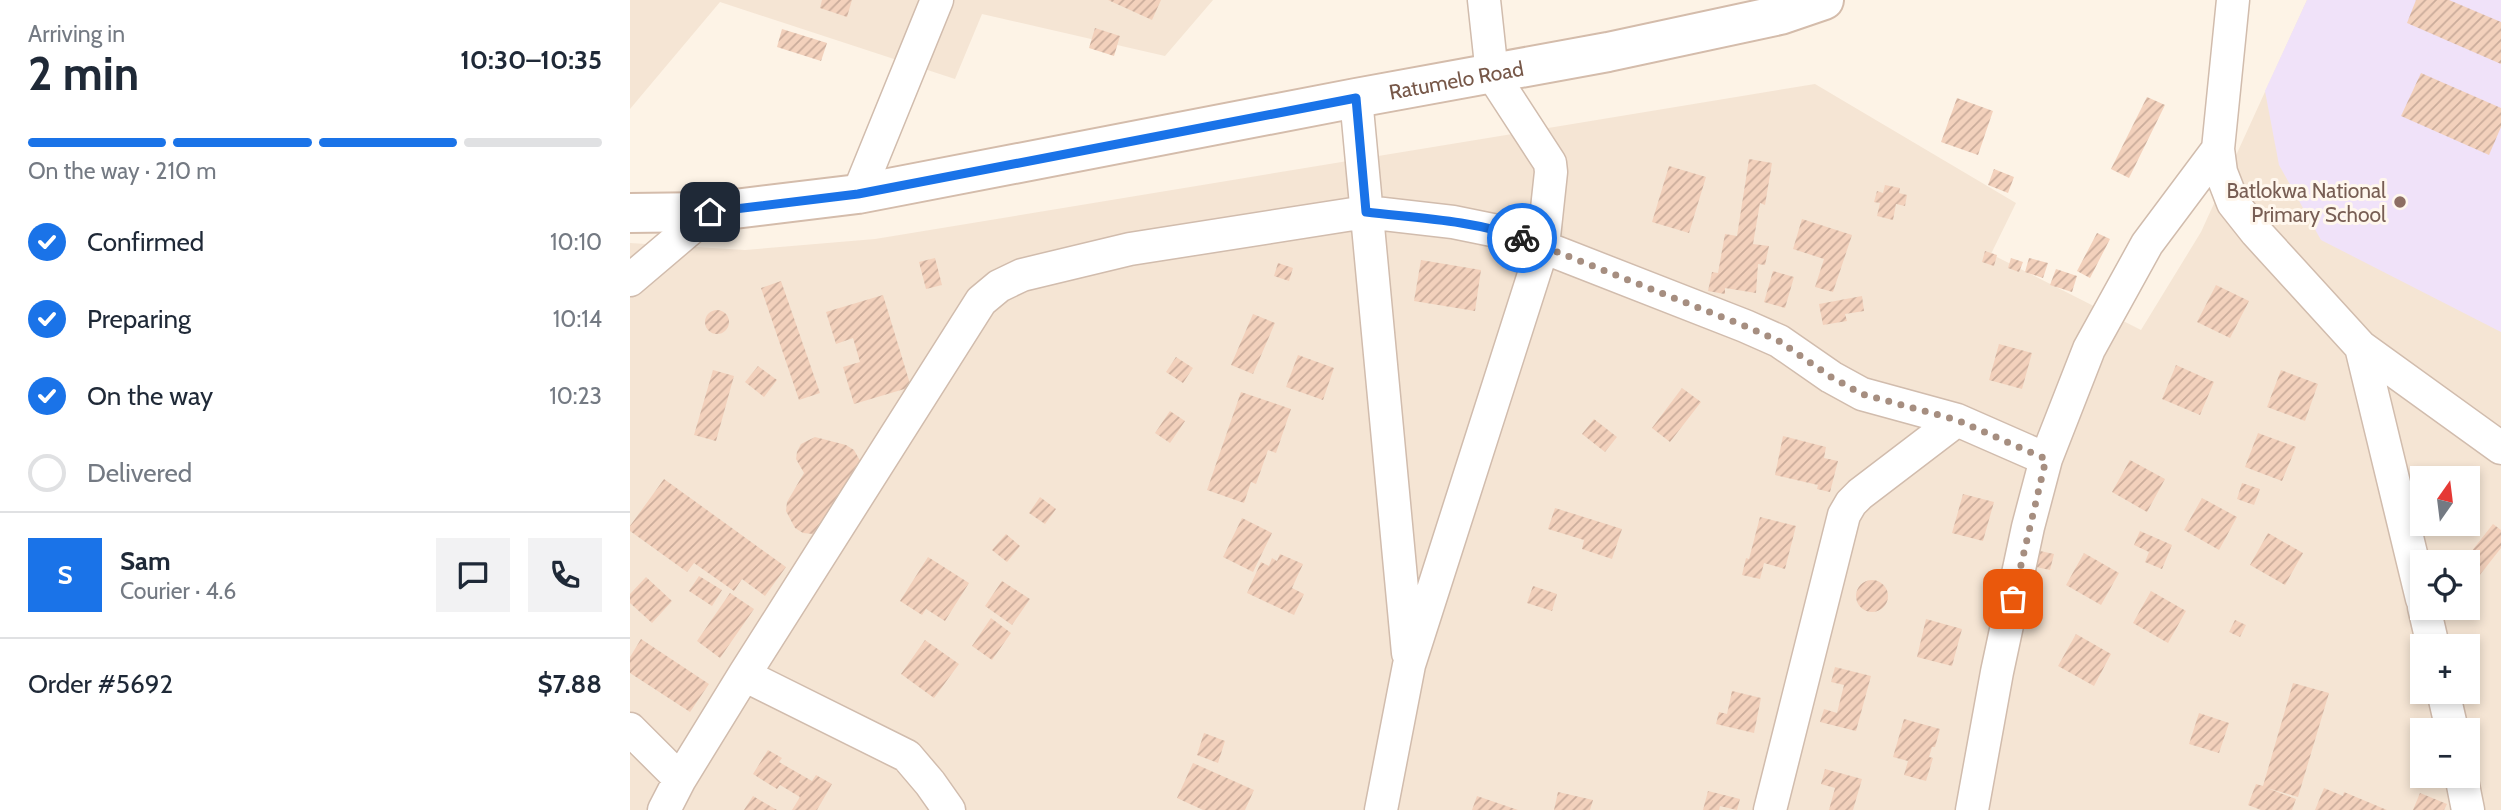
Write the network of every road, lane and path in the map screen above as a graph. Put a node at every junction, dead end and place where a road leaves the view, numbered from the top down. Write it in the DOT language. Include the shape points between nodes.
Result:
graph roads {
  1 [pos="937,0"];
  2 [pos="1484,0"];
  3 [pos="1824,0"];
  4 [pos="2233,0"];
  5 [pos="1492,74"];
  6 [pos="1356,98"];
  7 [pos="2218,149"];
  8 [pos="858,194"];
  9 [pos="630,212"];
  10 [pos="710,212"];
  11 [pos="1366,212"];
  12 [pos="1543,246"];
  13 [pos="630,281"];
  14 [pos="2361,347"];
  15 [pos="1957,420"];
  16 [pos="2501,448"];
  17 [pos="2046,459"];
  18 [pos="2410,550"];
  19 [pos="1409,665"];
  20 [pos="744,675"];
  21 [pos="630,729"];
  22 [pos="680,779"];
  23 [pos="2464,788"];
  24 [pos="664,810"];
  25 [pos="949,810"];
  26 [pos="1381,810"];
  27 [pos="1770,810"];
  28 [pos="1972,810"];
  29 [pos="2469,810"];
  1 -- 8 [label="street"];
  2 -- 5 [label="street"];
  3 -- 5 [label="street, Ratumelo Road" via="1780,15"];
  4 -- 7 [label="street"];
  5 -- 6 [label="street, Ratumelo Road"];
  5 -- 12 [label="street" via="1550,163"];
  6 -- 8 [label="street, Ratumelo Road"];
  6 -- 11 [label="street"];
  7 -- 14 [label="street" via="2233,203"];
  7 -- 17 [label="street" via="2147,244 2089,349"];
  8 -- 10 [label="street, Ratumelo Road"];
  9 -- 10 [label="street, Ratumelo Road"];
  10 -- 13 [label="street"];
  11 -- 12 [label="street" via="1453,222"];
  11 -- 19 [label="street"];
  11 -- 20 [label="street" via="1130,250 1022,275 999,286 981,301"];
  12 -- 15 [label="street" via="1779,341 1862,394"];
  12 -- 19 [label="street"];
  14 -- 16 [label="street"];
  14 -- 18 [label="street"];
  15 -- 17 [label="street"];
  15 -- 27 [label="street" via="1860,494 1844,515"];
  17 -- 28 [label="street" via="1997,672"];
  19 -- 26 [label="street"];
  20 -- 22 [label="street"];
  20 -- 25 [label="street" via="907,756"];
  21 -- 22 [label="street"];
  22 -- 24 [label="street"];
  23 -- 29 [label="street"];
}
